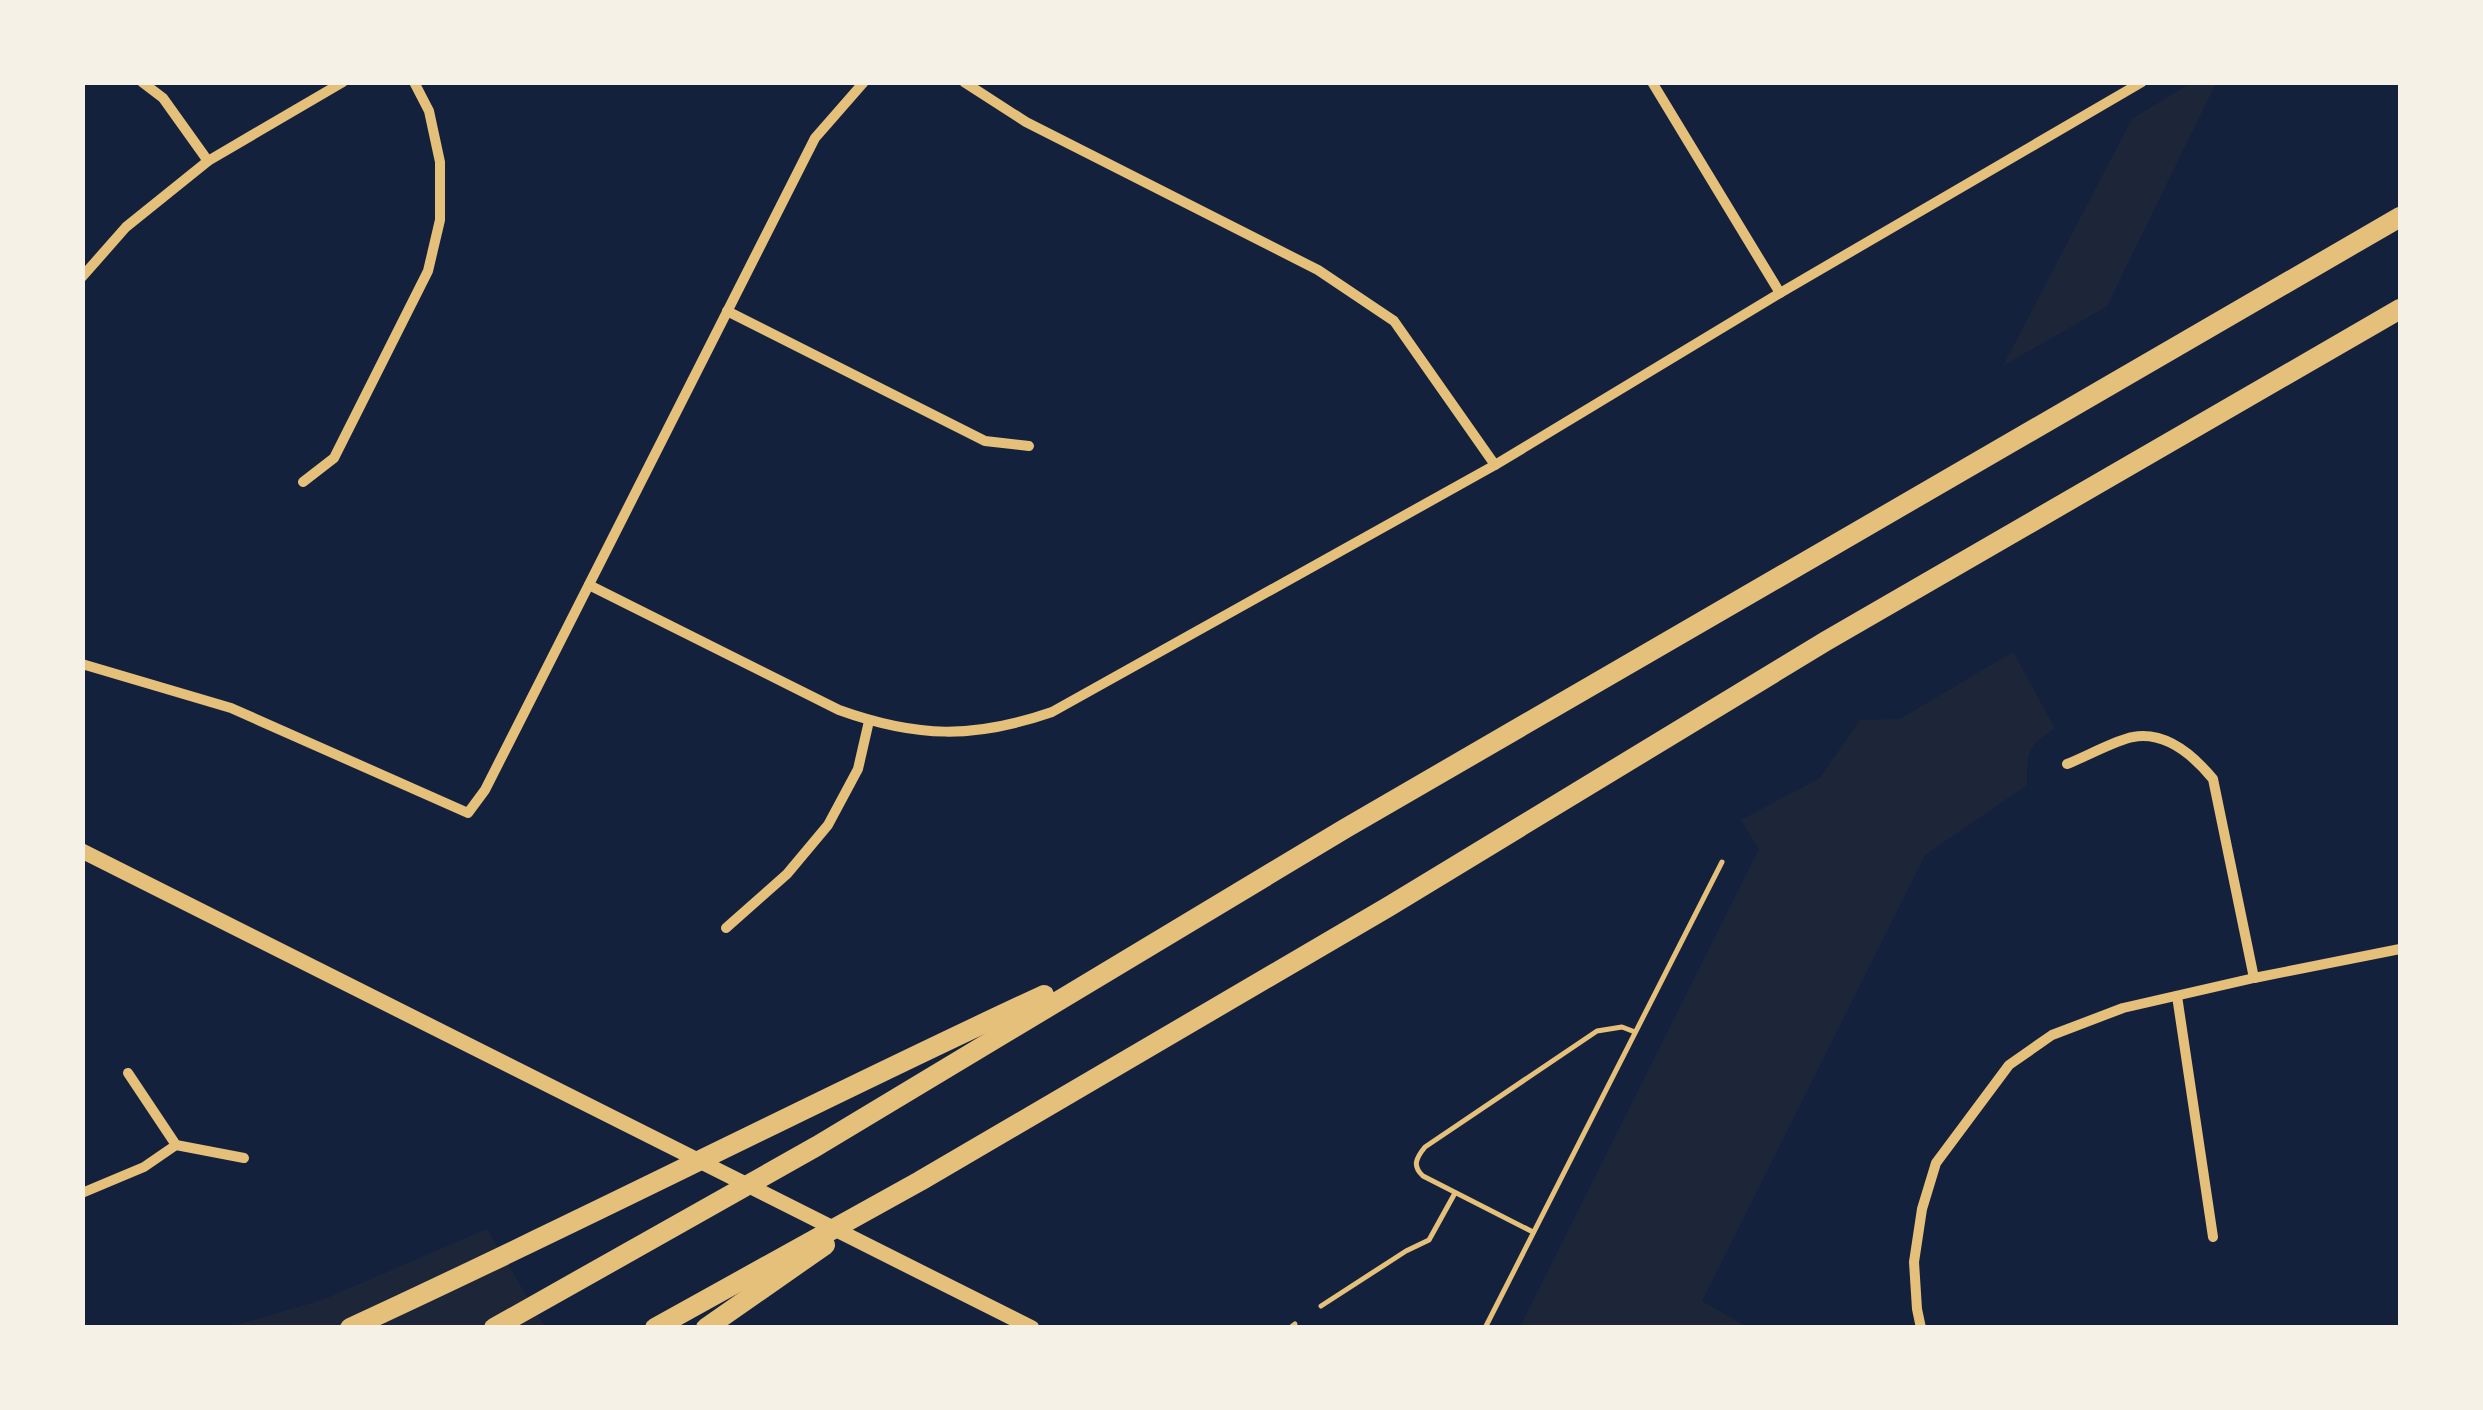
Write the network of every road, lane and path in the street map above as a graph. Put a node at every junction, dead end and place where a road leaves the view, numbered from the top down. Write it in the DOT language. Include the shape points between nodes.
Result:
graph roads {
  1 [pos="142,82"];
  2 [pos="342,82"];
  3 [pos="414,82"];
  4 [pos="864,82"];
  5 [pos="964,82"];
  6 [pos="1652,82"];
  7 [pos="2142,82"];
  8 [pos="208,161"];
  9 [pos="2400,217"];
  10 [pos="82,277"];
  11 [pos="1780,293"];
  12 [pos="2400,309"];
  13 [pos="727,312"];
  14 [pos="1029,446"];
  15 [pos="1494,465"];
  16 [pos="303,482"];
  17 [pos="589,585"];
  18 [pos="82,664"];
  19 [pos="869,721"];
  20 [pos="2068,764"];
  21 [pos="82,851"];
  22 [pos="1722,862"];
  23 [pos="726,928"];
  24 [pos="2400,949"];
  25 [pos="1137,953"];
  26 [pos="2254,978"];
  27 [pos="2177,996"];
  28 [pos="1635,1032"];
  29 [pos="128,1073"];
  30 [pos="176,1146"];
  31 [pos="244,1158"];
  32 [pos="1455,1192"];
  33 [pos="82,1193"];
  34 [pos="1534,1232"];
  35 [pos="2214,1237"];
  36 [pos="785,1264"];
  37 [pos="1321,1306"];
  38 [pos="350,1328"];
  39 [pos="494,1328"];
  40 [pos="655,1328"];
  41 [pos="706,1328"];
  42 [pos="1032,1328"];
  43 [pos="1485,1328"];
  44 [pos="1921,1328"];
  1 -- 8 [label="street" via="163,98"];
  2 -- 8 [label="street"];
  3 -- 16 [label="street" via="429,111 440,162 440,220 428,270 334,458"];
  4 -- 13 [label="street" via="815,138"];
  5 -- 15 [label="street" via="1026,122 1318,270 1394,322"];
  6 -- 11 [label="street"];
  7 -- 11 [label="street"];
  8 -- 10 [label="street" via="126,228"];
  9 -- 25 [label="highway"];
  11 -- 15 [label="street"];
  12 -- 36 [label="highway" via="1826,641"];
  13 -- 14 [label="street" via="985,441"];
  13 -- 17 [label="street"];
  15 -- 19 [label="street" via="1052,712 983,731 933,732"];
  17 -- 18 [label="street" via="468,814 231,708"];
  17 -- 19 [label="street"];
  19 -- 23 [label="street" via="858,770 828,826"];
  20 -- 26 [label="street" via="2132,736 2157,738 2198,761 2213,779"];
  21 -- 42 [label="main road"];
  22 -- 28 [label="lane"];
  24 -- 26 [label="street"];
  25 -- 38 [label="highway"];
  25 -- 39 [label="highway" via="817,1146"];
  26 -- 27 [label="street"];
  27 -- 35 [label="street"];
  27 -- 44 [label="street" via="2052,1035 2009,1065 1936,1163 1914,1262"];
  28 -- 32 [label="lane" via="1597,1031 1424,1146 1417,1170"];
  28 -- 34 [label="lane"];
  29 -- 30 [label="street"];
  30 -- 31 [label="street"];
  30 -- 33 [label="street"];
  32 -- 34 [label="lane"];
  32 -- 37 [label="lane" via="1429,1240"];
  34 -- 43 [label="lane"];
  36 -- 40 [label="highway"];
  36 -- 41 [label="highway"];
}
